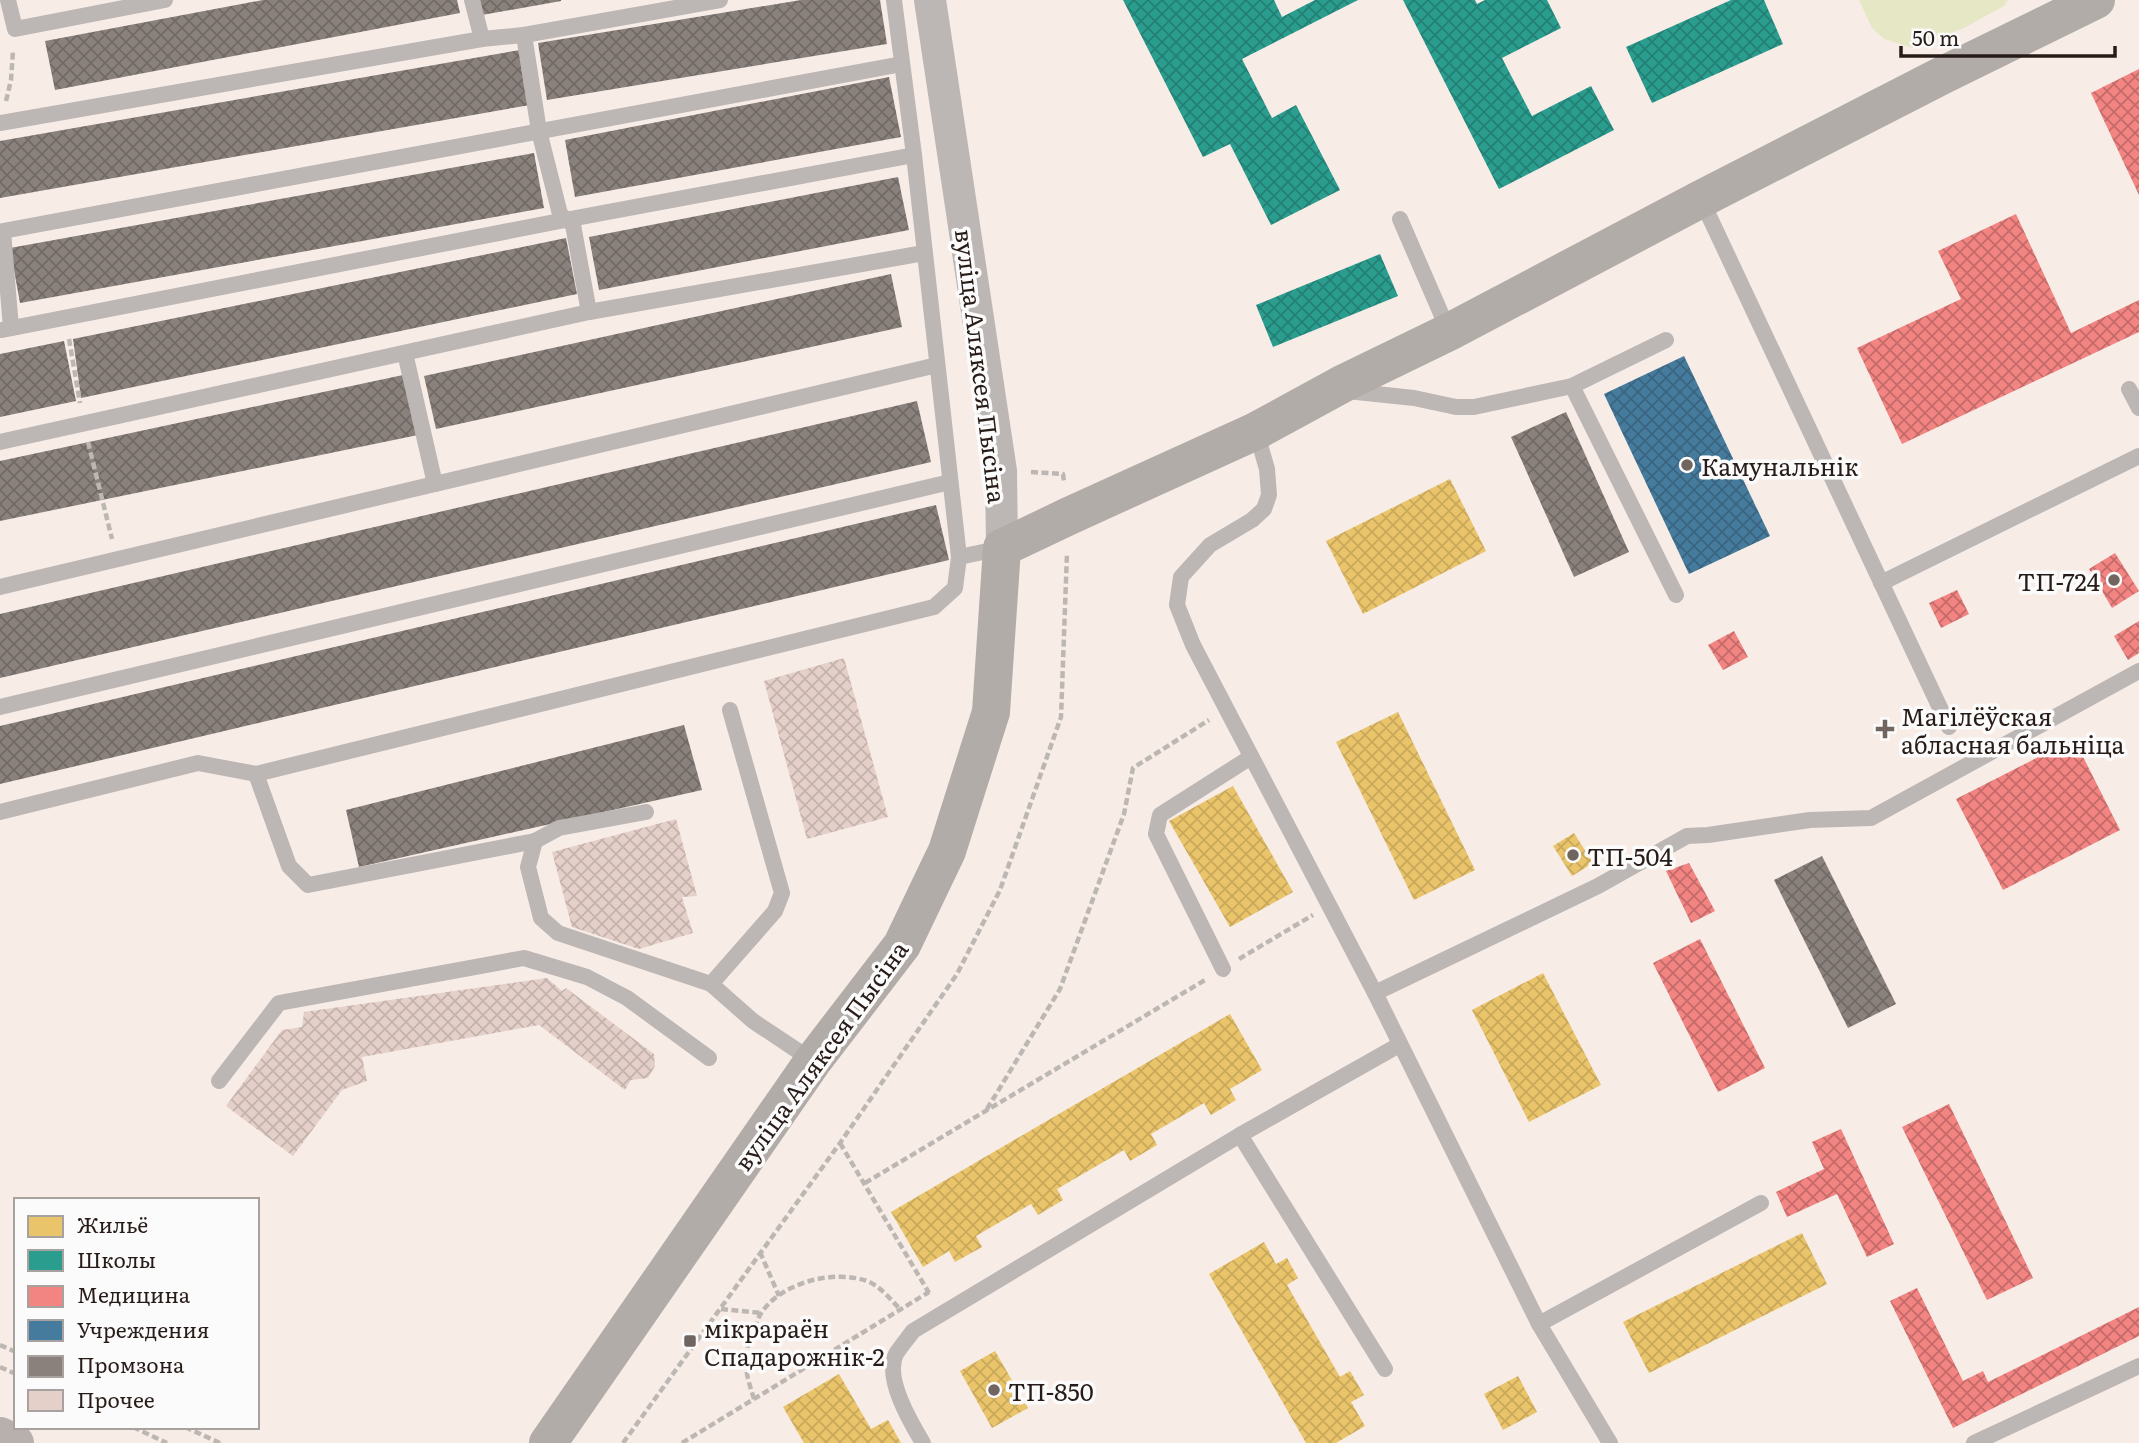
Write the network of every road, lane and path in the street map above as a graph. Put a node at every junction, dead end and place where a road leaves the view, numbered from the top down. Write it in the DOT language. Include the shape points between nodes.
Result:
graph roads {
  1 [pos="8,0"];
  2 [pos="165,0"];
  3 [pos="472,0"];
  4 [pos="720,0"];
  5 [pos="894,0"];
  6 [pos="930,0"];
  7 [pos="2096,0"];
  8 [pos="15,29"];
  9 [pos="524,35"];
  10 [pos="482,39"];
  11 [pos="902,64"];
  12 [pos="1,117"];
  13 [pos="539,131"];
  14 [pos="914,155"];
  15 [pos="1701,199"];
  16 [pos="1400,219"];
  17 [pos="565,220"];
  18 [pos="924,253"];
  19 [pos="589,313"];
  20 [pos="5,329"];
  21 [pos="1449,332"];
  22 [pos="1666,340"];
  23 [pos="405,353"];
  24 [pos="937,365"];
  25 [pos="1572,386"];
  26 [pos="2129,388"];
  27 [pos="1333,389"];
  28 [pos="2139,408"];
  29 [pos="1256,431"];
  30 [pos="0,442"];
  31 [pos="2139,456"];
  32 [pos="950,482"];
  33 [pos="435,484"];
  34 [pos="1002,548"];
  35 [pos="959,557"];
  36 [pos="1881,583"];
  37 [pos="0,587"];
  38 [pos="1676,595"];
  39 [pos="2139,671"];
  40 [pos="0,707"];
  41 [pos="1226,709"];
  42 [pos="730,710"];
  43 [pos="1949,727"];
  44 [pos="1251,757"];
  45 [pos="256,774"];
  46 [pos="0,812"];
  47 [pos="646,812"];
  48 [pos="535,841"];
  49 [pos="1329,906"];
  50 [pos="1223,969"];
  51 [pos="711,984"];
  52 [pos="1375,993"];
  53 [pos="1399,1045"];
  54 [pos="709,1058"];
  55 [pos="813,1061"];
  56 [pos="219,1081"];
  57 [pos="987,1110"];
  58 [pos="1240,1135"];
  59 [pos="840,1143"];
  60 [pos="865,1183"];
  61 [pos="1761,1203"];
  62 [pos="760,1252"];
  63 [pos="929,1292"];
  64 [pos="779,1296"];
  65 [pos="720,1309"];
  66 [pos="900,1309"];
  67 [pos="761,1313"];
  68 [pos="942,1314"];
  69 [pos="1539,1324"];
  70 [pos="2139,1366"];
  71 [pos="1385,1368"];
  72 [pos="754,1399"];
  73 [pos="137,1429"];
  74 [pos="188,1429"];
  75 [pos="0,1436"];
  76 [pos="15,1443"];
  77 [pos="167,1443"];
  78 [pos="220,1443"];
  79 [pos="548,1443"];
  80 [pos="682,1443"];
  81 [pos="923,1443"];
  82 [pos="1610,1443"];
  83 [pos="1974,1443"];
  1 -- 8 [label="lane"];
  2 -- 8 [label="lane"];
  3 -- 10 [label="lane"];
  4 -- 9 [label="lane"];
  5 -- 11 [label="lane"];
  6 -- 34 [label="street, вуліца Аляксея Пысіна" via="1001,471"];
  7 -- 15 [label="main road"];
  8 -- 12 [label="path" via="12,80"];
  9 -- 10 [label="lane"];
  9 -- 13 [label="lane"];
  10 -- 12 [label="lane"];
  11 -- 13 [label="lane"];
  11 -- 14 [label="lane"];
  13 -- 17 [label="lane"];
  13 -- 20 [label="lane" via="3,231"];
  14 -- 17 [label="lane"];
  14 -- 18 [label="lane"];
  15 -- 21 [label="main road"];
  15 -- 36 [label="lane"];
  16 -- 21 [label="lane"];
  17 -- 19 [label="lane" via="573,225"];
  17 -- 20 [label="lane"];
  18 -- 19 [label="lane"];
  18 -- 24 [label="lane"];
  19 -- 23 [label="lane"];
  21 -- 27 [label="main road"];
  22 -- 25 [label="lane"];
  23 -- 30 [label="lane"];
  23 -- 33 [label="lane"];
  24 -- 32 [label="lane"];
  24 -- 33 [label="lane"];
  25 -- 27 [label="lane" via="1474,407"];
  25 -- 38 [label="lane"];
  26 -- 28 [label="lane"];
  27 -- 29 [label="main road"];
  29 -- 34 [label="main road"];
  29 -- 41 [label="lane" via="1267,469 1269,495 1264,509 1202,553 1181,577 1177,605"];
  31 -- 36 [label="lane"];
  32 -- 35 [label="lane"];
  32 -- 40 [label="lane"];
  33 -- 37 [label="lane"];
  34 -- 35 [label="lane"];
  34 -- 55 [label="main road, вуліца Аляксея Пысіна" via="991,712 947,851 902,945"];
  35 -- 45 [label="lane" via="955,588 934,607"];
  36 -- 43 [label="lane"];
  39 -- 52 [label="lane" via="1871,818 1810,820 1687,836 1598,886"];
  41 -- 44 [label="lane"];
  41 -- 57 [label="path" via="1133,768 1124,814 1060,989"];
  42 -- 51 [label="lane" via="782,893 775,911"];
  44 -- 49 [label="lane"];
  44 -- 50 [label="lane" via="1160,814 1156,834"];
  45 -- 46 [label="lane" via="198,762"];
  45 -- 48 [label="lane" via="289,866 308,885"];
  47 -- 48 [label="lane" via="559,828"];
  48 -- 51 [label="lane" via="528,867 541,918 558,933"];
  49 -- 50 [label="path"];
  49 -- 52 [label="lane"];
  50 -- 57 [label="path"];
  51 -- 55 [label="lane" via="753,1021"];
  52 -- 53 [label="lane"];
  53 -- 58 [label="lane"];
  53 -- 69 [label="lane"];
  54 -- 56 [label="lane" via="627,998 587,977 524,958 279,1003"];
  55 -- 79 [label="main road, вуліца Аляксея Пысіна"];
  57 -- 60 [label="path"];
  58 -- 68 [label="lane"];
  58 -- 71 [label="lane"];
  59 -- 60 [label="path"];
  60 -- 63 [label="path"];
  61 -- 69 [label="lane"];
  62 -- 64 [label="path"];
  63 -- 66 [label="path"];
  63 -- 68 [label="path"];
  64 -- 66 [label="path" via="801,1283 849,1277 869,1282"];
  64 -- 67 [label="path"];
  65 -- 67 [label="path"];
  66 -- 72 [label="path"];
  67 -- 72 [label="path" via="745,1366"];
  68 -- 81 [label="lane" via="913,1331 895,1356 895,1380 905,1412"];
  69 -- 82 [label="lane"];
  70 -- 83 [label="lane"];
  72 -- 80 [label="path"];
  73 -- 77 [label="path"];
  74 -- 78 [label="path"];
  75 -- 76 [label="main road"];
}
